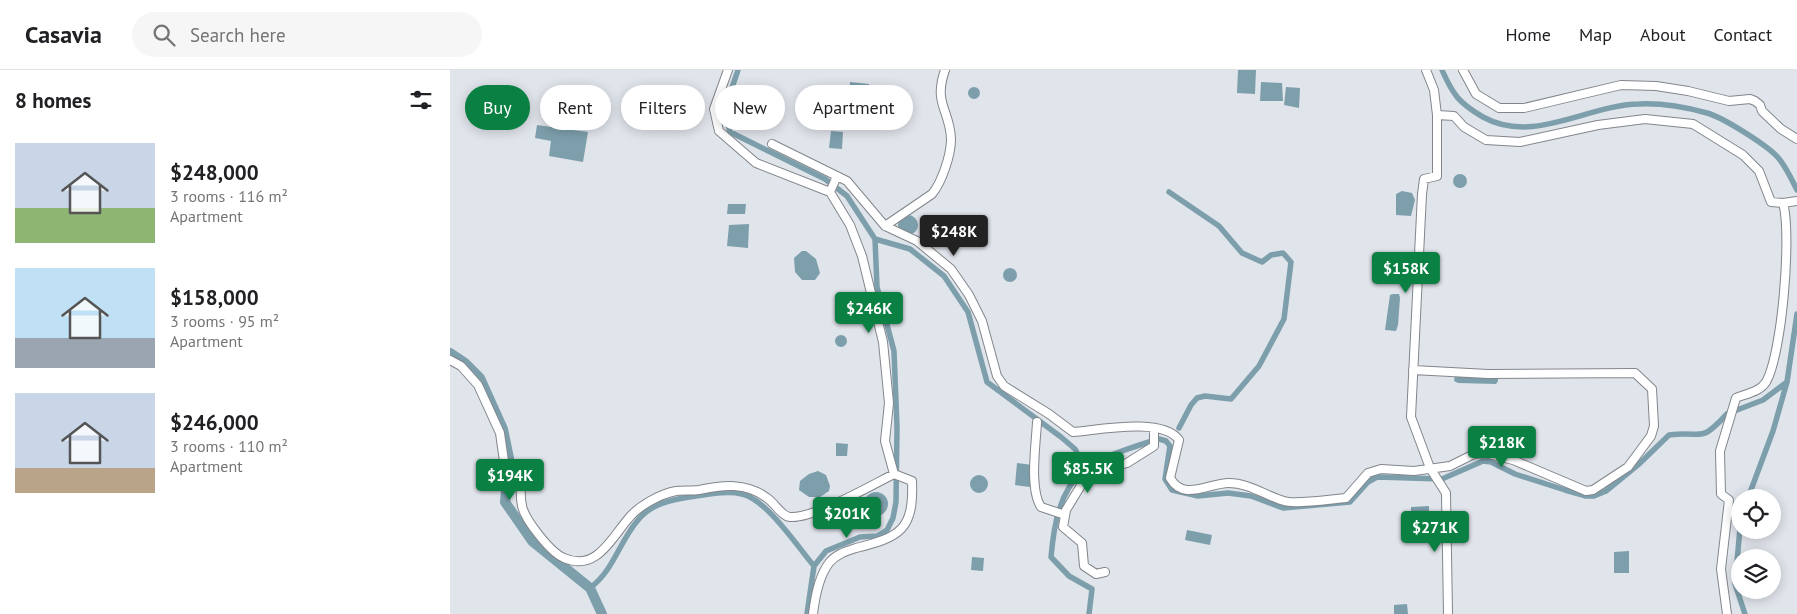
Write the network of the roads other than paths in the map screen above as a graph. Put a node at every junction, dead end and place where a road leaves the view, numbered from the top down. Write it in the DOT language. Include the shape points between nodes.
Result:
graph roads {
  1 [pos="728,70"];
  2 [pos="945,70"];
  3 [pos="1426,70"];
  4 [pos="1463,70"];
  5 [pos="1437,115"];
  6 [pos="1797,140"];
  7 [pos="772,144"];
  8 [pos="838,176"];
  9 [pos="830,192"];
  10 [pos="1797,201"];
  11 [pos="1784,203"];
  12 [pos="885,226"];
  13 [pos="450,360"];
  14 [pos="1413,370"];
  15 [pos="1037,422"];
  16 [pos="1154,428"];
  17 [pos="1431,470"];
  18 [pos="894,474"];
  19 [pos="1065,515"];
  20 [pos="1105,572"];
  21 [pos="813,614"];
  22 [pos="1448,614"];
  23 [pos="1727,614"];
  1 -- 9 [label="street" via="714,109 719,131 756,163"];
  2 -- 12 [label="street" via="940,95 951,140 937,187 932,194"];
  3 -- 5 [label="street" via="1434,90"];
  4 -- 6 [label="street" via="1476,94 1499,108 1524,108 1621,85 1656,86 1729,102 1755,101 1781,129"];
  5 -- 11 [label="street" via="1454,116 1464,127 1486,140 1512,141 1645,119 1693,124 1744,155 1759,172 1771,202"];
  5 -- 14 [label="street" via="1436,176 1424,179 1422,194"];
  7 -- 8 [label="street"];
  8 -- 9 [label="street"];
  8 -- 12 [label="street" via="847,181"];
  9 -- 18 [label="street" via="850,225 862,256 882,342 889,403 886,441"];
  10 -- 11 [label="street"];
  11 -- 23 [label="street" via="1787,253 1779,330 1771,370 1766,383 1734,401 1720,451 1720,494 1729,500 1721,569"];
  12 -- 16 [label="street" via="917,241 951,269 982,321 997,376 1004,386 1073,432 1134,426"];
  13 -- 18 [label="street" via="461,366 478,385 500,433 504,462 518,470 522,508 557,554 572,561 584,562 598,555 615,538 628,517 655,498 676,491 737,485 768,498 784,515 791,517 818,510"];
  14 -- 17 [label="street" via="1411,417"];
  14 -- 17 [label="street" via="1507,374 1635,373 1652,389 1654,426 1651,436 1628,466 1593,490 1586,491 1513,460 1485,453"];
  15 -- 19 [label="street" via="1037,500 1041,507"];
  16 -- 17 [label="street" via="1167,430 1179,440 1170,478 1174,486 1192,491 1229,483 1251,487 1286,502 1346,498 1368,473 1381,469"];
  16 -- 19 [label="street" via="1154,446 1127,463 1088,474"];
  17 -- 22 [label="street" via="1446,493"];
  18 -- 21 [label="street" via="912,481 913,495 906,525 890,538 846,551 830,562 822,577"];
  19 -- 20 [label="street" via="1063,526 1082,543 1084,566 1096,574"];
}
